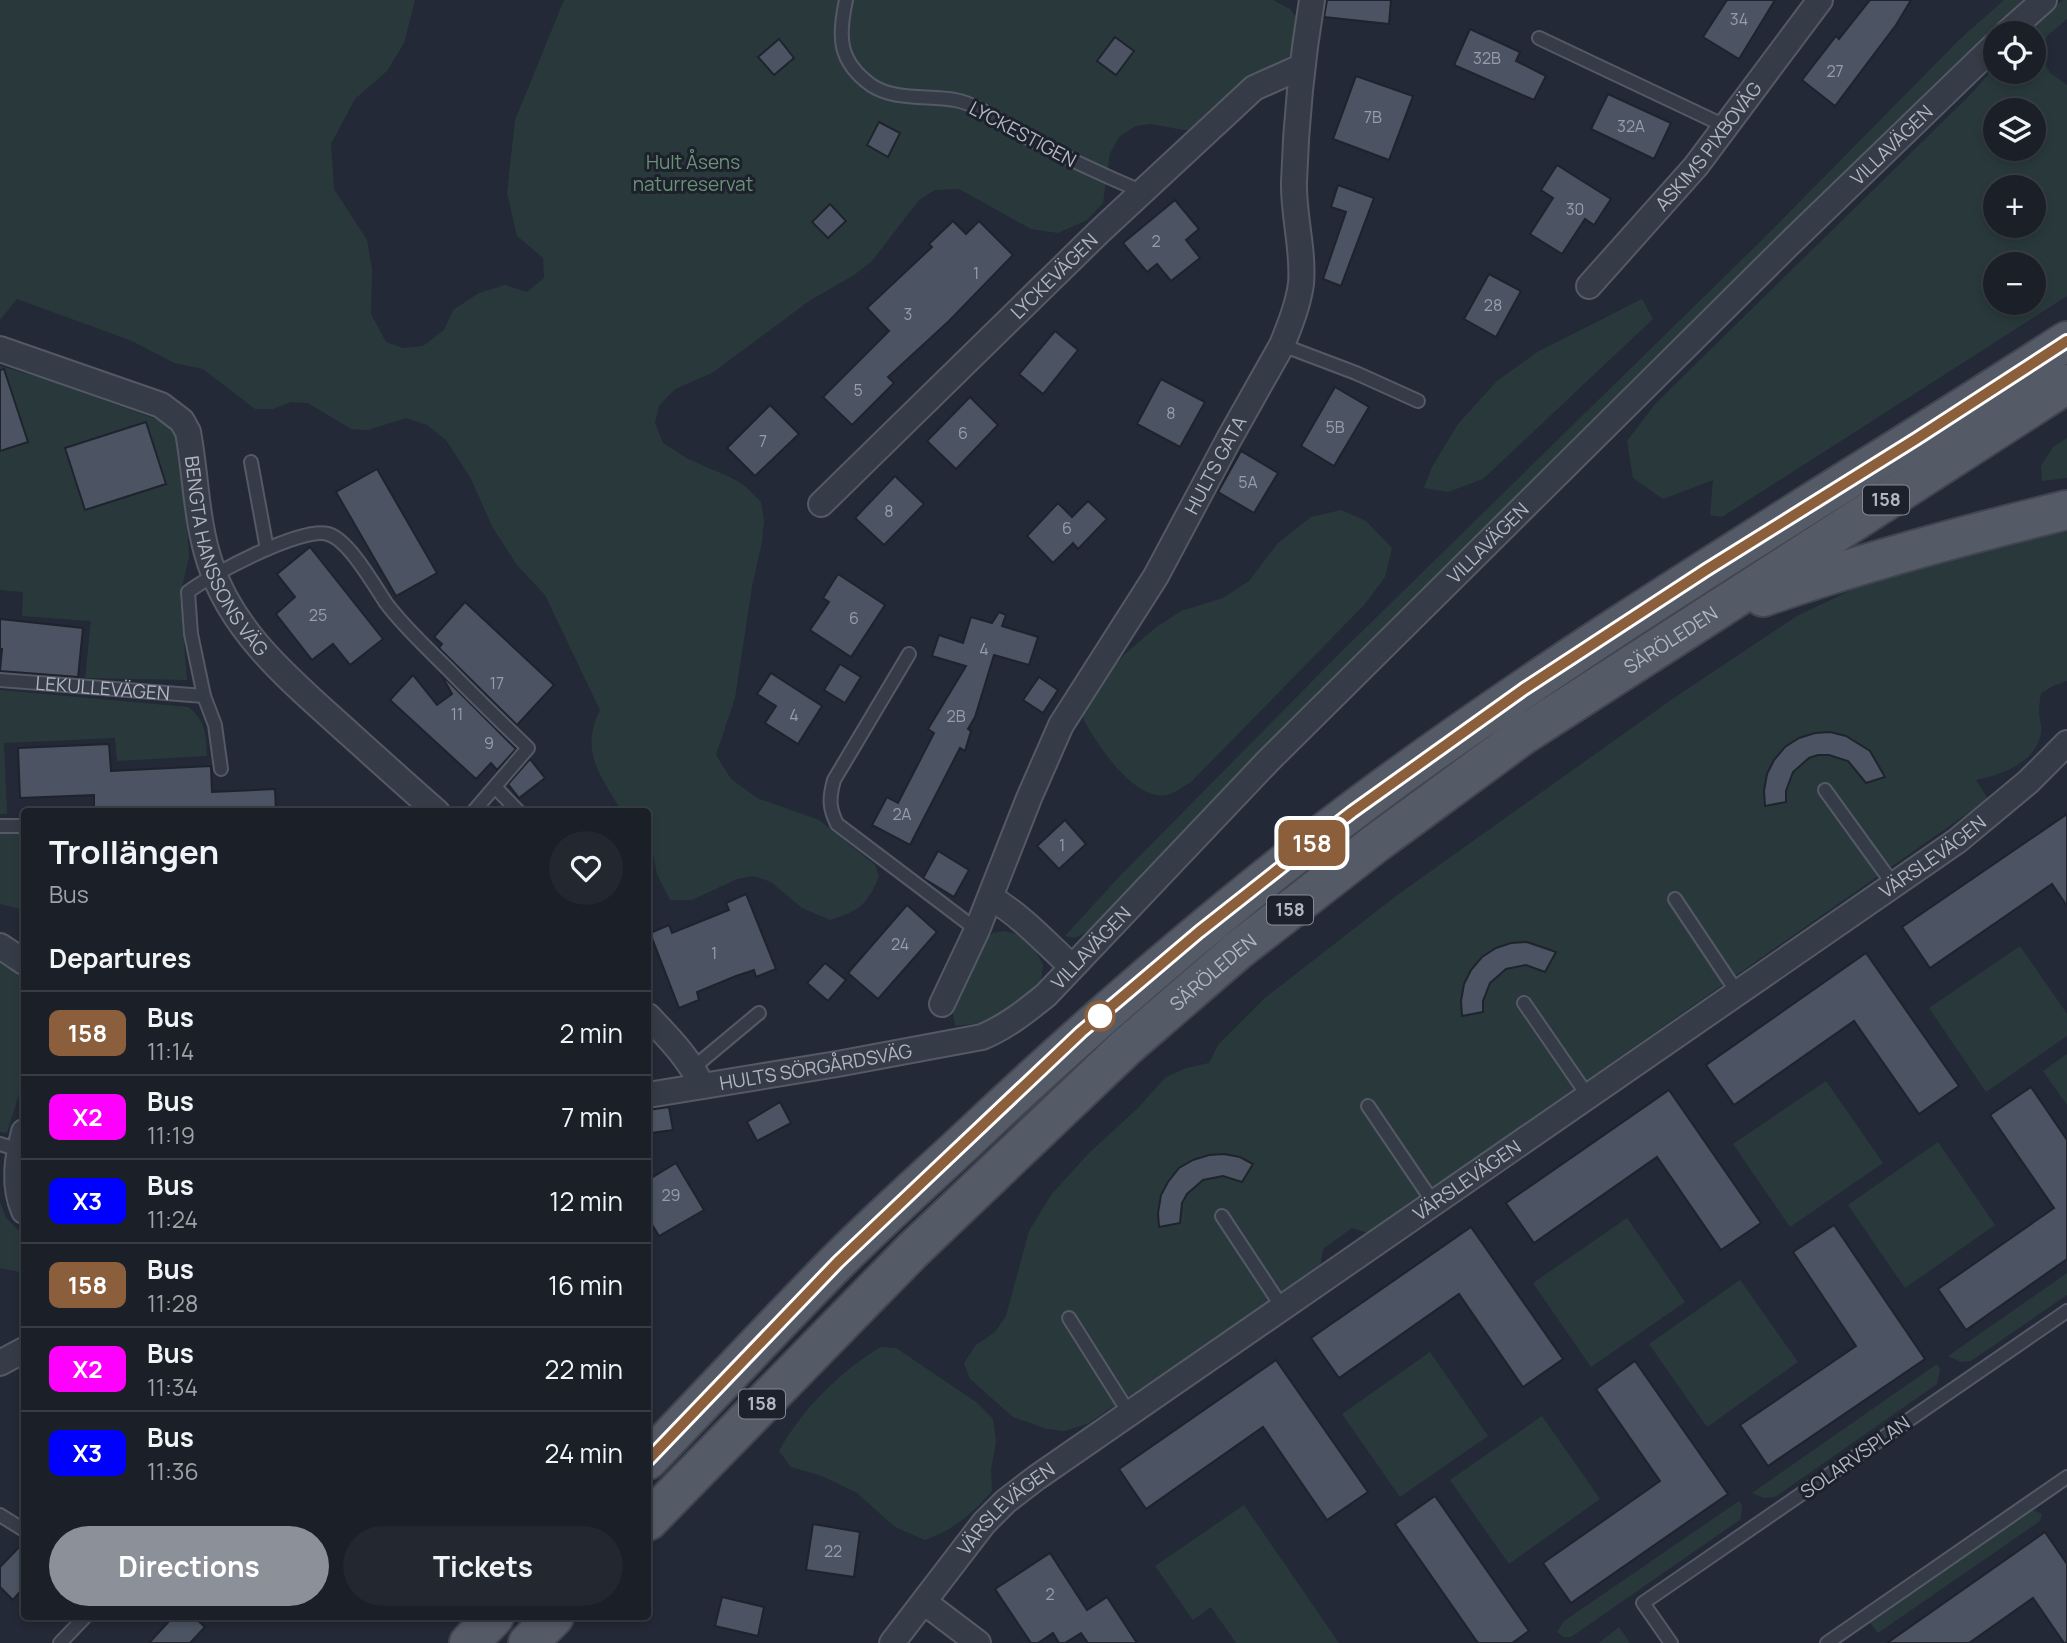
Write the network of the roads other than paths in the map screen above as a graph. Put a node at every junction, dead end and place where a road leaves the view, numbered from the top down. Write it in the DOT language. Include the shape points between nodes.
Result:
graph roads {
  1 [pos="846,0"];
  2 [pos="1312,0"];
  3 [pos="1820,0"];
  4 [pos="2044,0"];
  5 [pos="2020,21"];
  6 [pos="1539,38"];
  7 [pos="1983,57"];
  8 [pos="1301,67"];
  9 [pos="1727,127"];
  10 [pos="1143,192"];
  11 [pos="1589,286"];
  12 [pos="2067,341"];
  13 [pos="1282,345"];
  14 [pos="0,349"];
  15 [pos="2067,384"];
  16 [pos="1418,401"];
  17 [pos="251,462"];
  18 [pos="821,504"];
  19 [pos="2067,510"];
  20 [pos="267,549"];
  21 [pos="215,576"];
  22 [pos="1705,617"];
  23 [pos="909,653"];
  24 [pos="0,680"];
  25 [pos="204,695"];
  26 [pos="2067,743"];
  27 [pos="221,769"];
  28 [pos="495,787"];
  29 [pos="1825,790"];
  30 [pos="433,808"];
  31 [pos="477,808"];
  32 [pos="515,808"];
  33 [pos="21,825"];
  34 [pos="0,826"];
  35 [pos="1893,884"];
  36 [pos="991,898"];
  37 [pos="1675,899"];
  38 [pos="978,930"];
  39 [pos="0,946"];
  40 [pos="21,960"];
  41 [pos="1072,967"];
  42 [pos="1737,992"];
  43 [pos="1524,1003"];
  44 [pos="942,1004"];
  45 [pos="759,1013"];
  46 [pos="651,1023"];
  47 [pos="982,1037"];
  48 [pos="697,1077"];
  49 [pos="651,1094"];
  50 [pos="1588,1096"];
  51 [pos="1368,1106"];
  52 [pos="15,1142"];
  53 [pos="21,1202"];
  54 [pos="1433,1202"];
  55 [pos="1222,1216"];
  56 [pos="1282,1307"];
  57 [pos="2067,1311"];
  58 [pos="1069,1318"];
  59 [pos="21,1352"];
  60 [pos="0,1363"];
  61 [pos="1129,1413"];
  62 [pos="651,1457"];
  63 [pos="2067,1477"];
  64 [pos="0,1515"];
  65 [pos="651,1518"];
  66 [pos="21,1529"];
  67 [pos="924,1602"];
  68 [pos="82,1620"];
  69 [pos="491,1620"];
  70 [pos="551,1620"];
  71 [pos="60,1643"];
  72 [pos="469,1643"];
  73 [pos="528,1643"];
  74 [pos="892,1643"];
  75 [pos="978,1643"];
  76 [pos="1671,1643"];
  77 [pos="1827,1643"];
  1 -- 10 [label="lane, LYCKESTIGEN" via="841,47 851,65 873,86 957,100"];
  2 -- 8 [label="street, HULTS GATA"];
  3 -- 9 [label="street, ASKIMS PIXBOVÄG"];
  4 -- 5 [label="street"];
  6 -- 9 [label="lane"];
  7 -- 41 [label="street, VILLAVÄGEN" via="1278,752"];
  8 -- 10 [label="street, LYCKEVÄGEN" via="1254,88"];
  8 -- 13 [label="street, HULTS GATA" via="1294,184 1301,281"];
  9 -- 11 [label="street, ASKIMS PIXBOVÄG"];
  10 -- 18 [label="street, LYCKEVÄGEN"];
  12 -- 62 [label="main road, SÄRÖLEDEN / 158" via="1524,689 1308,846 1081,1032 838,1262"];
  13 -- 16 [label="lane"];
  13 -- 36 [label="street, HULTS GATA" via="1156,576 1061,725"];
  14 -- 21 [label="street, BENGTA HANSSONS VÄG" via="161,405 182,421 188,432 203,533"];
  15 -- 22 [label="main road, SÄRÖLEDEN / 158"];
  17 -- 20 [label="lane"];
  19 -- 22 [label="main road, 158" via="1828,574"];
  20 -- 21 [label="lane"];
  20 -- 28 [label="lane" via="318,533 330,535 350,552 419,641 528,748"];
  21 -- 25 [label="lane" via="188,592"];
  21 -- 30 [label="street, BENGTA HANSSONS VÄG" via="250,636 274,665"];
  22 -- 65 [label="main road, SÄRÖLEDEN / 158" via="1523,735 1237,951 1126,1047 913,1250"];
  23 -- 38 [label="lane" via="834,780 831,811 837,824"];
  24 -- 25 [label="lane, LEKULLEVÄGEN"];
  25 -- 27 [label="lane" via="215,725"];
  26 -- 35 [label="street, VÄRSLEVÄGEN" via="1992,814"];
  28 -- 31 [label="lane"];
  28 -- 32 [label="lane"];
  29 -- 35 [label="lane"];
  33 -- 34 [label="lane"];
  35 -- 42 [label="street, VÄRSLEVÄGEN"];
  36 -- 38 [label="street, HULTS GATA"];
  36 -- 41 [label="street"];
  37 -- 42 [label="lane"];
  38 -- 44 [label="street, HULTS GATA"];
  39 -- 40 [label="street"];
  41 -- 47 [label="street, VILLAVÄGEN" via="1020,1016"];
  42 -- 50 [label="street, VÄRSLEVÄGEN"];
  43 -- 50 [label="lane"];
  45 -- 48 [label="lane"];
  46 -- 48 [label="street"];
  47 -- 48 [label="street, HULTS SÖRGÅRDSVÄG" via="837,1064"];
  48 -- 49 [label="street, HULTS SÖRGÅRDSVÄG"];
  50 -- 54 [label="street, VÄRSLEVÄGEN"];
  51 -- 54 [label="lane"];
  52 -- 53 [label="street"];
  54 -- 56 [label="street, VÄRSLEVÄGEN"];
  55 -- 56 [label="lane"];
  56 -- 61 [label="street, VÄRSLEVÄGEN"];
  57 -- 76 [label="lane, SOLARVSPLAN" via="1643,1603"];
  58 -- 61 [label="lane"];
  59 -- 60 [label="street"];
  61 -- 67 [label="street, VÄRSLEVÄGEN" via="1006,1501"];
  63 -- 77 [label="lane"];
  64 -- 66 [label="lane"];
  67 -- 74 [label="street, VÄRSLEVÄGEN"];
  67 -- 75 [label="street"];
  68 -- 71 [label="lane"];
  69 -- 72 [label="main road"];
  70 -- 73 [label="main road"];
}
